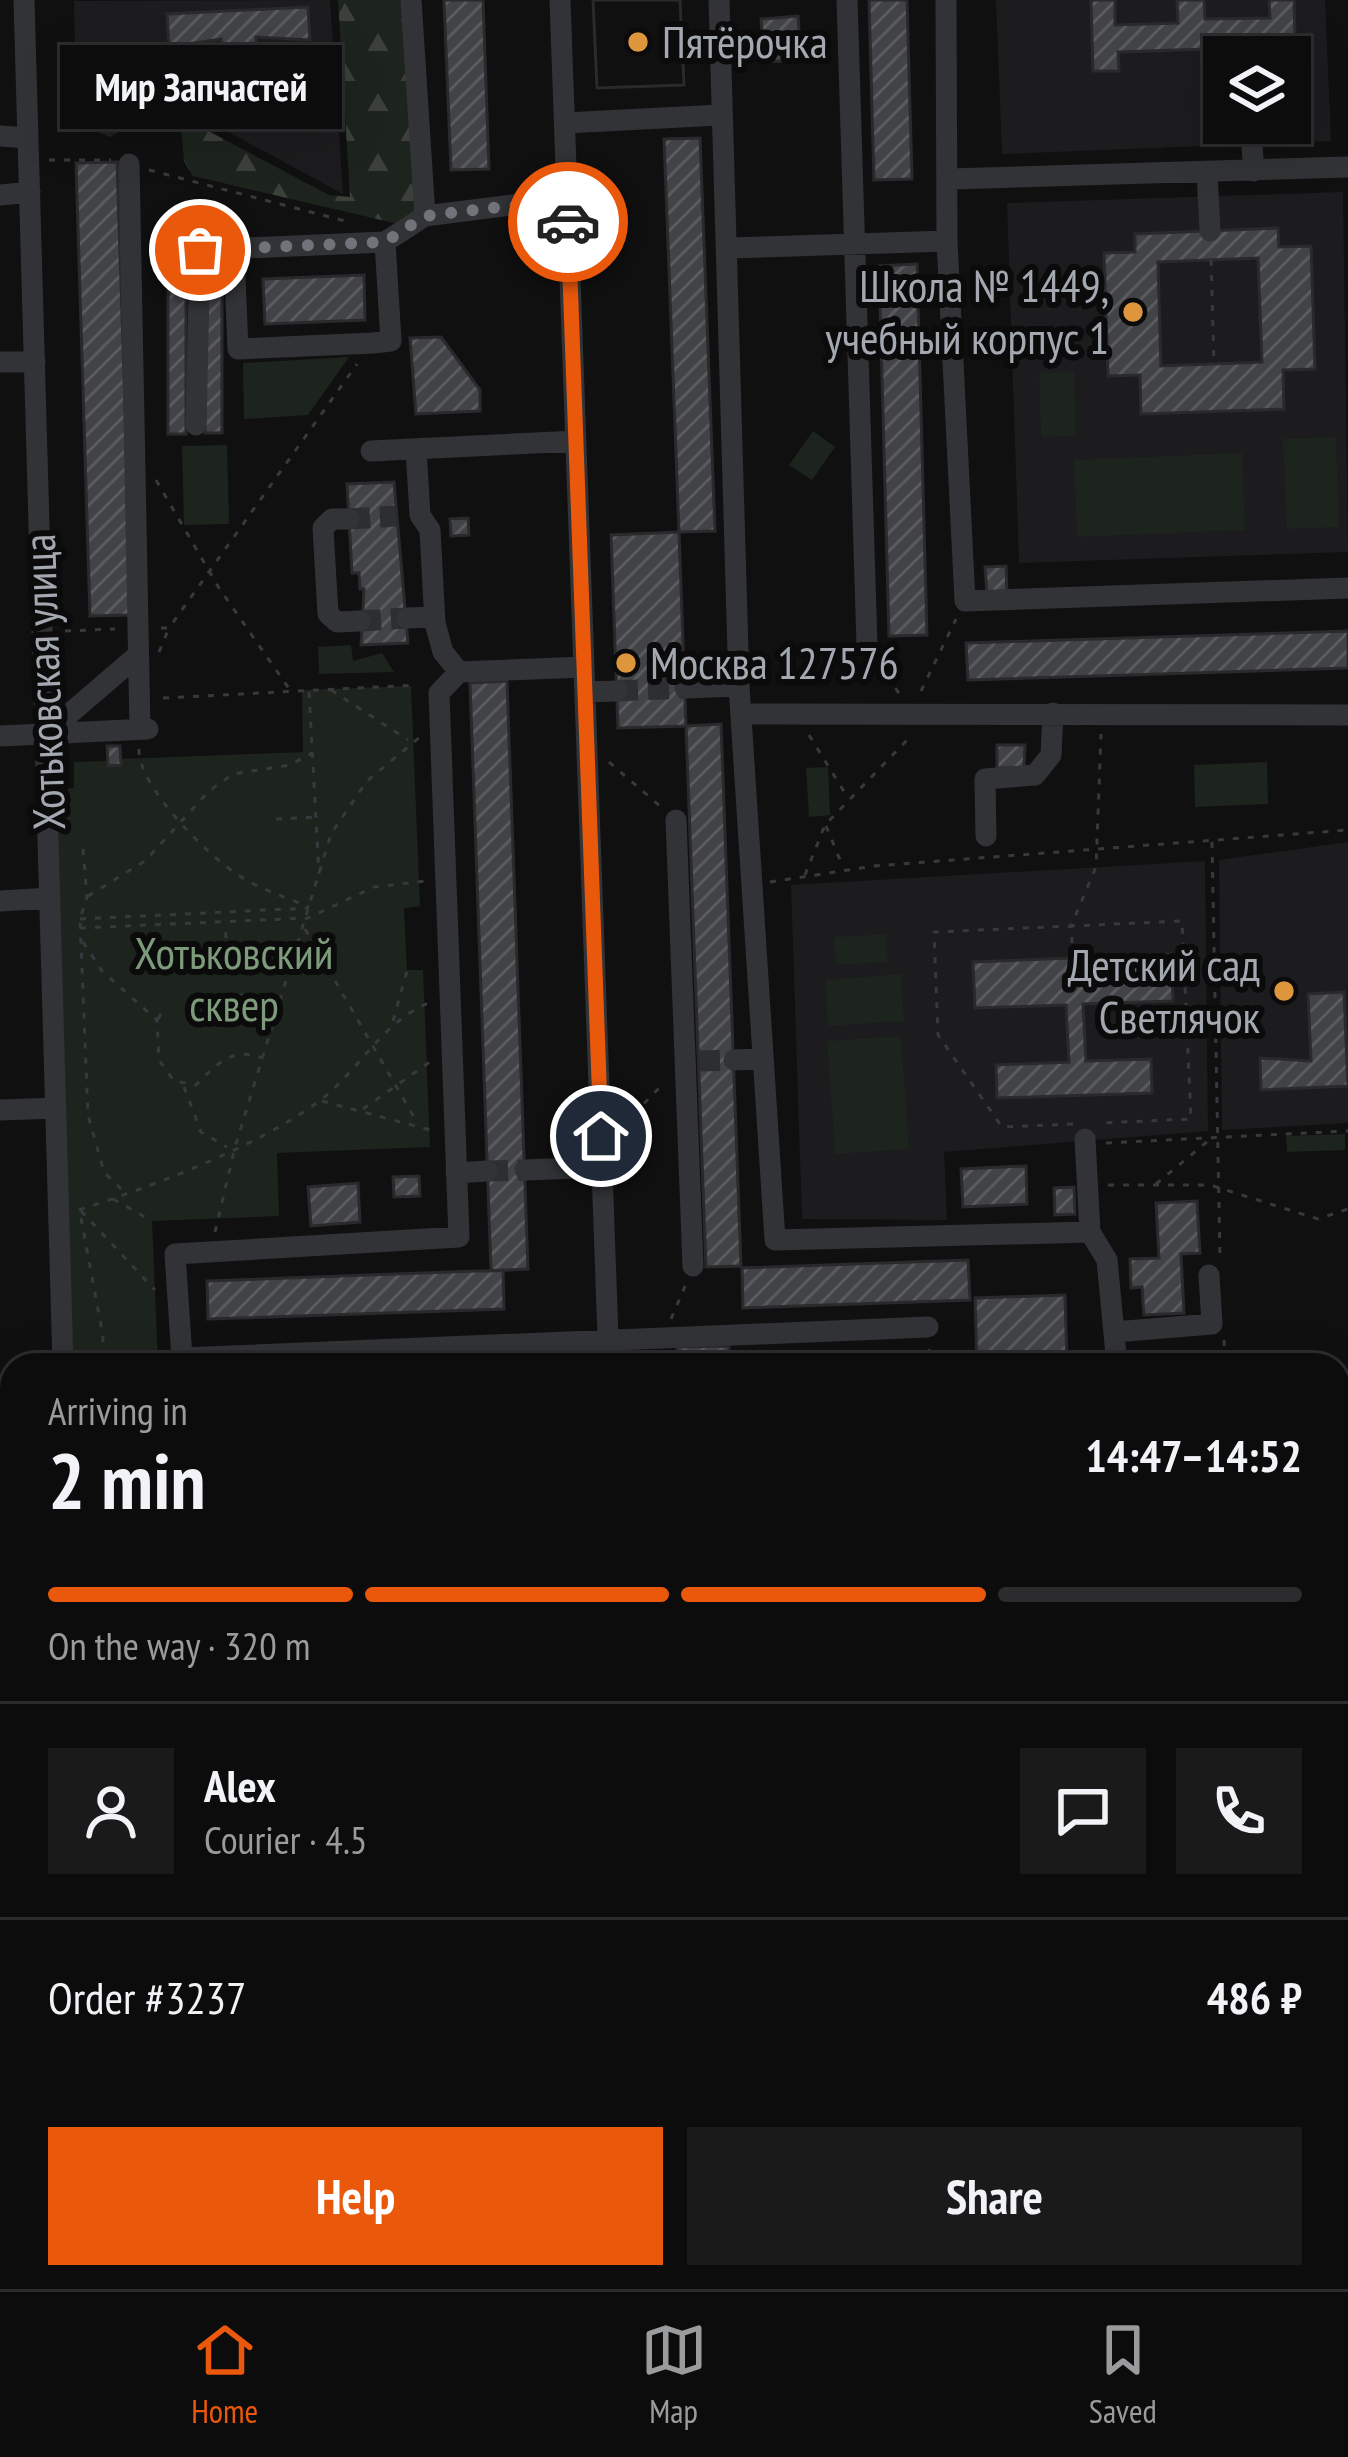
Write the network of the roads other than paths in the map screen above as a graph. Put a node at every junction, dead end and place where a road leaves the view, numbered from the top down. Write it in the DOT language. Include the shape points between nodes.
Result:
graph roads {
  1 [pos="24,0"];
  2 [pos="411,0"];
  3 [pos="560,0"];
  4 [pos="718,0"];
  5 [pos="847,0"];
  6 [pos="946,0"];
  7 [pos="720,115"];
  8 [pos="565,123"];
  9 [pos="0,136"];
  10 [pos="1252,144"];
  11 [pos="28,149"];
  12 [pos="129,164"];
  13 [pos="1348,167"];
  14 [pos="1254,171"];
  15 [pos="1208,172"];
  16 [pos="950,179"];
  17 [pos="30,192"];
  18 [pos="0,195"];
  19 [pos="567,199"];
  20 [pos="425,216"];
  21 [pos="1210,231"];
  22 [pos="947,241"];
  23 [pos="385,242"];
  24 [pos="857,244"];
  25 [pos="730,248"];
  26 [pos="234,253"];
  27 [pos="0,362"];
  28 [pos="34,362"];
  29 [pos="196,425"];
  30 [pos="576,441"];
  31 [pos="416,449"];
  32 [pos="371,452"];
  33 [pos="420,515"];
  34 [pos="396,516"];
  35 [pos="349,519"];
  36 [pos="1348,589"];
  37 [pos="434,617"];
  38 [pos="407,618"];
  39 [pos="360,621"];
  40 [pos="867,645"];
  41 [pos="146,659"];
  42 [pos="584,667"];
  43 [pos="459,672"];
  44 [pos="740,686"];
  45 [pos="685,688"];
  46 [pos="616,691"];
  47 [pos="585,692"];
  48 [pos="1053,712"];
  49 [pos="741,715"];
  50 [pos="1348,715"];
  51 [pos="46,734"];
  52 [pos="0,736"];
  53 [pos="676,820"];
  54 [pos="986,836"];
  55 [pos="50,898"];
  56 [pos="0,901"];
  57 [pos="760,1059"];
  58 [pos="734,1060"];
  59 [pos="56,1108"];
  60 [pos="0,1110"];
  61 [pos="1086,1142"];
  62 [pos="602,1157"];
  63 [pos="524,1170"];
  64 [pos="487,1171"];
  65 [pos="456,1173"];
  66 [pos="1090,1232"];
  67 [pos="693,1266"];
  68 [pos="1215,1275"];
  69 [pos="928,1328"];
  70 [pos="1114,1332"];
  71 [pos="608,1340"];
  72 [pos="63,1353"];
  73 [pos="182,1353"];
  74 [pos="300,1353"];
  75 [pos="609,1353"];
  76 [pos="1116,1353"];
  1 -- 11 [label="street, Хотьковская улица"];
  2 -- 20 [label="street"];
  3 -- 8 [label="street"];
  4 -- 7 [label="street"];
  5 -- 24 [label="street"];
  6 -- 16 [label="street"];
  7 -- 8 [label="street"];
  7 -- 25 [label="street"];
  8 -- 19 [label="street"];
  9 -- 11 [label="street"];
  10 -- 14 [label="street"];
  11 -- 17 [label="street, Хотьковская улица"];
  12 -- 41 [label="street" via="137,628"];
  13 -- 14 [label="street"];
  14 -- 15 [label="street"];
  15 -- 16 [label="street"];
  15 -- 21 [label="street"];
  16 -- 22 [label="street"];
  17 -- 18 [label="street"];
  17 -- 28 [label="street, Хотьковская улица"];
  19 -- 20 [label="street"];
  19 -- 30 [label="street"];
  20 -- 23 [label="street"];
  22 -- 24 [label="street"];
  22 -- 36 [label="street" via="965,601"];
  23 -- 26 [label="street"];
  23 -- 26 [label="street" via="391,340 373,344 238,349"];
  24 -- 25 [label="street"];
  24 -- 40 [label="street"];
  25 -- 44 [label="street"];
  26 -- 29 [label="street" via="200,250"];
  27 -- 28 [label="street"];
  28 -- 51 [label="street, Хотьковская улица"];
  30 -- 31 [label="street"];
  30 -- 42 [label="street"];
  31 -- 32 [label="street"];
  31 -- 33 [label="street"];
  33 -- 34 [label="street"];
  33 -- 37 [label="street" via="430,530"];
  35 -- 39 [label="street" via="323,528 328,614"];
  37 -- 38 [label="street"];
  37 -- 43 [label="street" via="443,652"];
  41 -- 51 [label="street"];
  41 -- 51 [label="street" via="144,729"];
  42 -- 43 [label="street"];
  42 -- 47 [label="street"];
  43 -- 65 [label="street" via="439,694"];
  44 -- 45 [label="street"];
  44 -- 49 [label="street"];
  46 -- 47 [label="street"];
  47 -- 62 [label="street"];
  48 -- 49 [label="street"];
  48 -- 50 [label="street"];
  48 -- 54 [label="street" via="1051,755 1035,775 985,779"];
  49 -- 57 [label="street"];
  51 -- 52 [label="street"];
  51 -- 55 [label="street, Хотьковская улица"];
  53 -- 67 [label="street" via="692,1061"];
  55 -- 56 [label="street"];
  55 -- 59 [label="street, Хотьковская улица"];
  57 -- 58 [label="street"];
  57 -- 66 [label="street" via="776,1240"];
  59 -- 60 [label="street"];
  59 -- 72 [label="street, Хотьковская улица"];
  61 -- 66 [label="street"];
  62 -- 63 [label="street"];
  62 -- 71 [label="street"];
  64 -- 65 [label="street"];
  65 -- 73 [label="street" via="459,1237 175,1254"];
  66 -- 70 [label="street" via="1107,1260"];
  68 -- 70 [label="street" via="1212,1324"];
  69 -- 71 [label="street"];
  70 -- 76 [label="street"];
  71 -- 74 [label="street"];
  71 -- 75 [label="street"];
}
